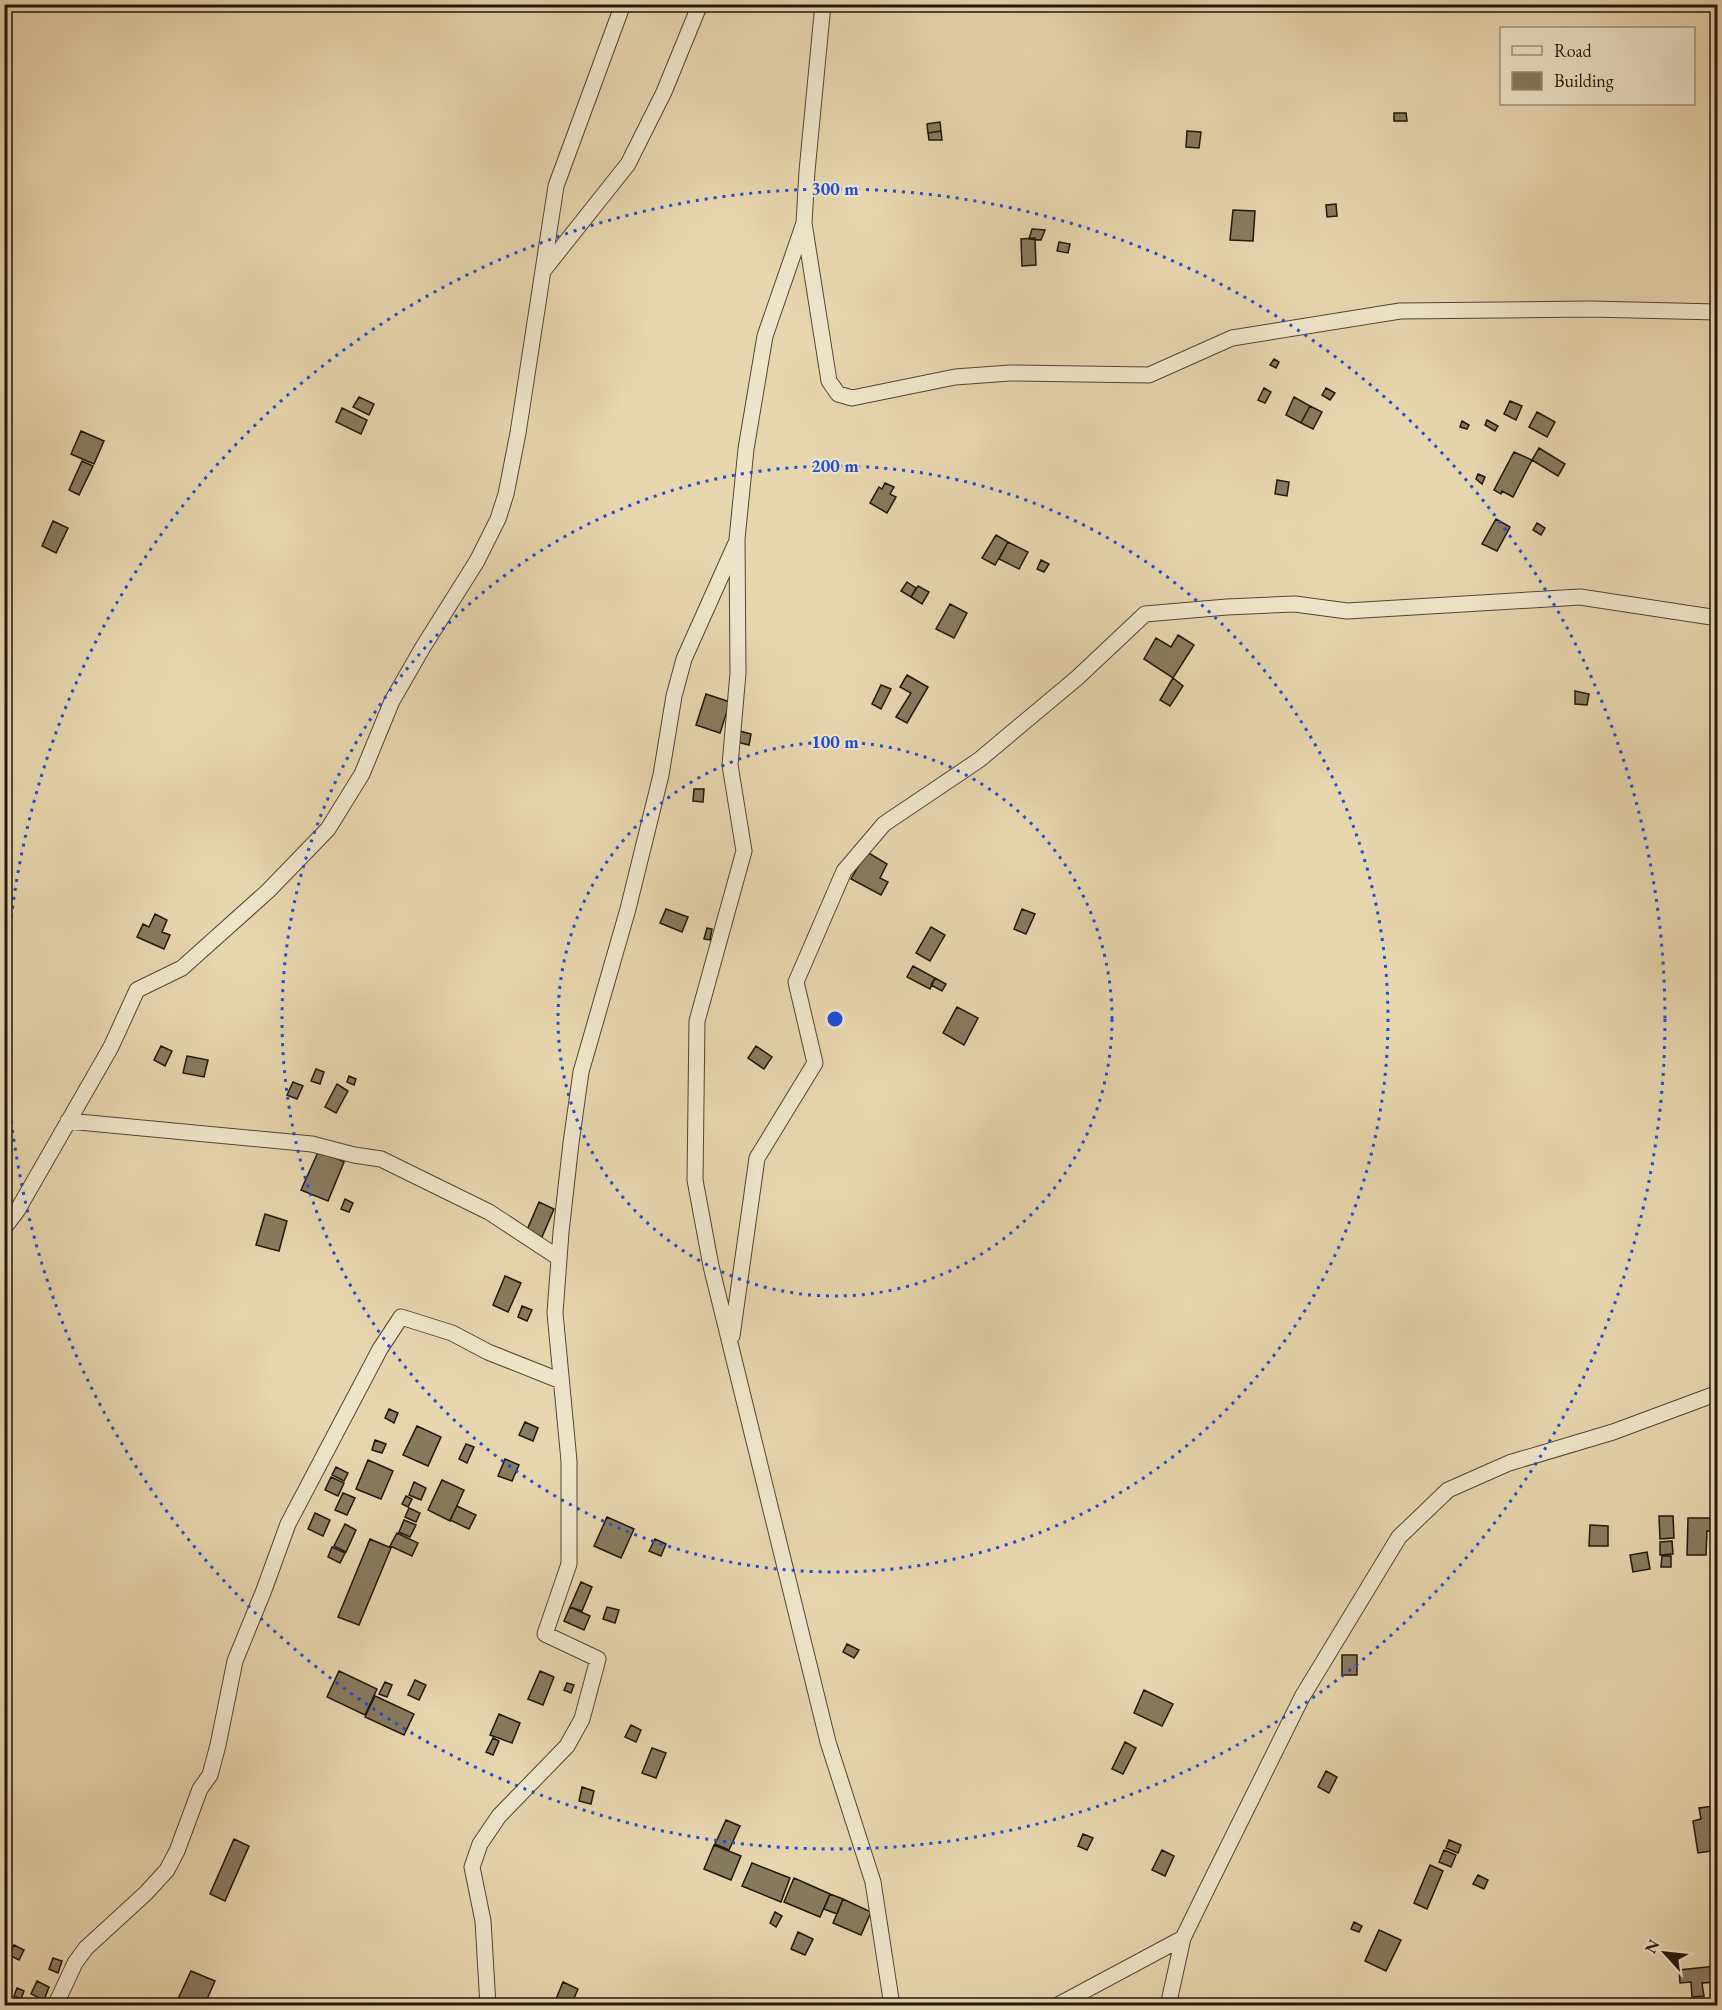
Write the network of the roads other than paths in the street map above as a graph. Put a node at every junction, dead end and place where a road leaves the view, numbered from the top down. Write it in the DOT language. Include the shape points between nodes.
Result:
graph roads {
  1 [pos="623,4"];
  2 [pos="700,4"];
  3 [pos="823,4"];
  4 [pos="804,223"];
  5 [pos="541,273"];
  6 [pos="1718,312"];
  7 [pos="737,540"];
  8 [pos="1718,618"];
  9 [pos="69,1121"];
  10 [pos="4,1228"];
  11 [pos="559,1258"];
  12 [pos="730,1344"];
  13 [pos="561,1382"];
  14 [pos="1718,1393"];
  15 [pos="1184,1938"];
  16 [pos="55,2006"];
  17 [pos="488,2006"];
  18 [pos="892,2006"];
  19 [pos="1056,2006"];
  20 [pos="1168,2006"];
  1 -- 5 [label="street" via="556,186"];
  2 -- 5 [label="street" via="664,92 628,164"];
  3 -- 4 [label="street"];
  4 -- 6 [label="street" via="829,381 838,394 852,398 955,376 1149,375 1233,338 1400,311"];
  4 -- 7 [label="street" via="765,336 746,449"];
  5 -- 9 [label="street" via="518,433 498,519 392,701 362,774 328,829 268,891 182,968 137,990 111,1047"];
  7 -- 11 [label="street" via="684,659 674,696 661,775 628,909 581,1072"];
  7 -- 12 [label="street" via="738,674 730,765 744,851 697,1021 695,1168 711,1266"];
  8 -- 12 [label="street" via="1580,597 1347,611 1295,604 1145,614 1077,678 979,760 884,824 844,871 796,982 815,1064 757,1158"];
  9 -- 10 [label="street"];
  9 -- 11 [label="street" via="312,1144 381,1159 489,1212"];
  11 -- 13 [label="street" via="555,1313"];
  12 -- 18 [label="street" via="828,1742 873,1882"];
  13 -- 16 [label="street" via="452,1333 400,1317 288,1524 235,1660 210,1775 200,1789 177,1851 146,1893 86,1948"];
  13 -- 17 [label="street" via="569,1461 569,1564 545,1634 598,1659 582,1719 567,1746 499,1816 480,1844 472,1867 483,1921"];
  14 -- 15 [label="street" via="1612,1432 1509,1463 1448,1490 1399,1537 1302,1697"];
  15 -- 19 [label="street"];
  15 -- 20 [label="street"];
}
